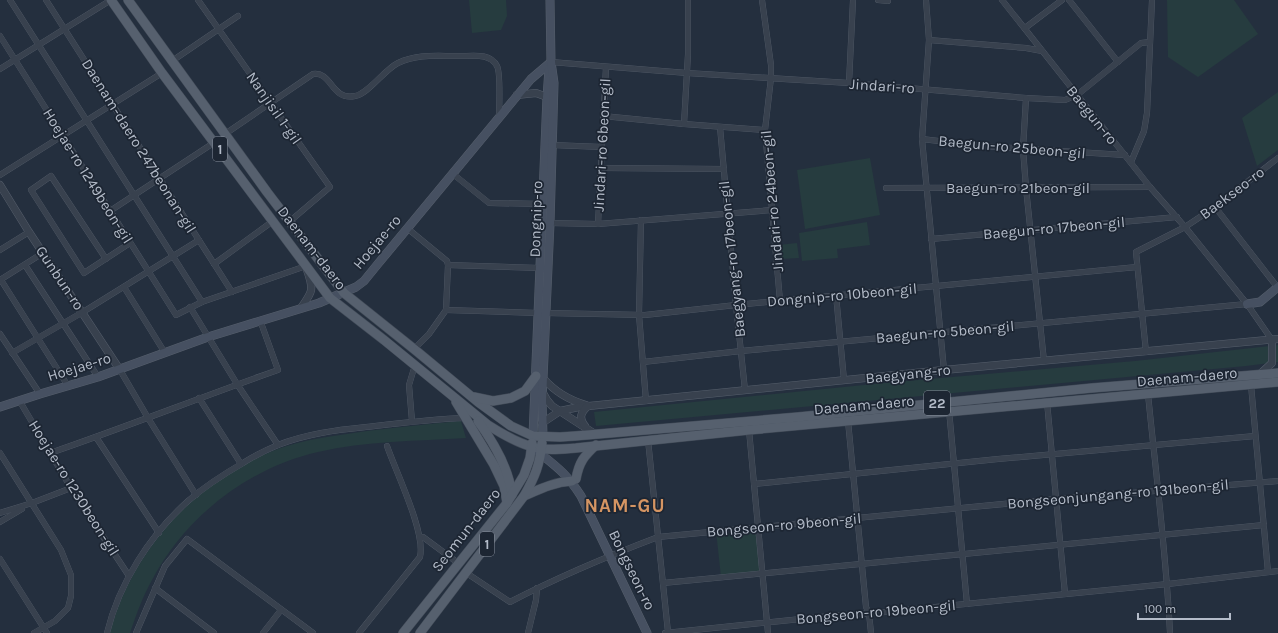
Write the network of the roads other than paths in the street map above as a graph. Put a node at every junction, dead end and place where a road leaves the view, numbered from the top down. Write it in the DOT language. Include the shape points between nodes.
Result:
graph roads {
  1 [pos="10,0"];
  2 [pos="46,0"];
  3 [pos="111,0"];
  4 [pos="128,0"];
  5 [pos="198,0"];
  6 [pos="550,0"];
  7 [pos="688,0"];
  8 [pos="762,0"];
  9 [pos="853,0"];
  10 [pos="878,0"];
  11 [pos="926,0"];
  12 [pos="1002,0"];
  13 [pos="1062,0"];
  14 [pos="1069,0"];
  15 [pos="1152,0"];
  16 [pos="888,1"];
  17 [pos="238,16"];
  18 [pos="1025,28"];
  19 [pos="65,29"];
  20 [pos="218,29"];
  21 [pos="0,36"];
  22 [pos="929,40"];
  23 [pos="1150,42"];
  24 [pos="38,45"];
  25 [pos="1042,51"];
  26 [pos="15,60"];
  27 [pos="172,61"];
  28 [pos="551,62"];
  29 [pos="1118,62"];
  30 [pos="606,67"];
  31 [pos="0,69"];
  32 [pos="162,73"];
  33 [pos="687,73"];
  34 [pos="771,78"];
  35 [pos="849,83"];
  36 [pos="925,89"];
  37 [pos="517,95"];
  38 [pos="1076,95"];
  39 [pos="547,98"];
  40 [pos="1026,98"];
  41 [pos="270,103"];
  42 [pos="113,104"];
  43 [pos="603,116"];
  44 [pos="499,118"];
  45 [pos="87,120"];
  46 [pos="684,124"];
  47 [pos="720,127"];
  48 [pos="765,130"];
  49 [pos="225,134"];
  50 [pos="63,136"];
  51 [pos="922,139"];
  52 [pos="215,142"];
  53 [pos="552,145"];
  54 [pos="602,147"];
  55 [pos="1023,149"];
  56 [pos="1125,156"];
  57 [pos="1278,158"];
  58 [pos="1131,162"];
  59 [pos="601,168"];
  60 [pos="724,169"];
  61 [pos="453,174"];
  62 [pos="0,175"];
  63 [pos="160,178"];
  64 [pos="0,185"];
  65 [pos="1150,187"];
  66 [pos="886,188"];
  67 [pos="926,188"];
  68 [pos="1026,188"];
  69 [pos="134,195"];
  70 [pos="543,204"];
  71 [pos="1214,207"];
  72 [pos="110,210"];
  73 [pos="772,210"];
  74 [pos="727,213"];
  75 [pos="1177,217"];
  76 [pos="641,220"];
  77 [pos="273,221"];
  78 [pos="289,222"];
  79 [pos="550,223"];
  80 [pos="598,224"];
  81 [pos="1185,226"];
  82 [pos="407,228"];
  83 [pos="1030,230"];
  84 [pos="29,232"];
  85 [pos="930,239"];
  86 [pos="199,240"];
  87 [pos="130,243"];
  88 [pos="0,250"];
  89 [pos="43,253"];
  90 [pos="172,257"];
  91 [pos="106,260"];
  92 [pos="214,264"];
  93 [pos="25,265"];
  94 [pos="448,265"];
  95 [pos="306,266"];
  96 [pos="1137,267"];
  97 [pos="540,268"];
  98 [pos="148,272"];
  99 [pos="1035,276"];
  100 [pos="0,280"];
  101 [pos="935,286"];
  102 [pos="124,287"];
  103 [pos="1278,288"];
  104 [pos="232,292"];
  105 [pos="344,293"];
  106 [pos="836,295"];
  107 [pos="330,298"];
  108 [pos="780,301"];
  109 [pos="202,302"];
  110 [pos="1247,304"];
  111 [pos="736,305"];
  112 [pos="190,307"];
  113 [pos="301,308"];
  114 [pos="446,310"];
  115 [pos="83,312"];
  116 [pos="542,313"];
  117 [pos="1142,314"];
  118 [pos="639,315"];
  119 [pos="260,320"];
  120 [pos="62,324"];
  121 [pos="1040,324"];
  122 [pos="0,334"];
  123 [pos="940,334"];
  124 [pos="208,337"];
  125 [pos="38,338"];
  126 [pos="1275,339"];
  127 [pos="840,342"];
  128 [pos="1278,346"];
  129 [pos="414,349"];
  130 [pos="741,351"];
  131 [pos="1146,352"];
  132 [pos="12,353"];
  133 [pos="165,353"];
  134 [pos="1044,361"];
  135 [pos="643,362"];
  136 [pos="415,365"];
  137 [pos="120,370"];
  138 [pos="944,370"];
  139 [pos="1278,373"];
  140 [pos="1259,375"];
  141 [pos="98,377"];
  142 [pos="540,377"];
  143 [pos="844,380"];
  144 [pos="1278,382"];
  145 [pos="237,384"];
  146 [pos="1147,384"];
  147 [pos="1251,385"];
  148 [pos="68,386"];
  149 [pos="745,390"];
  150 [pos="543,393"];
  151 [pos="40,394"];
  152 [pos="1148,394"];
  153 [pos="453,396"];
  154 [pos="470,396"];
  155 [pos="200,398"];
  156 [pos="19,400"];
  157 [pos="646,401"];
  158 [pos="1047,402"];
  159 [pos="588,406"];
  160 [pos="0,407"];
  161 [pos="948,407"];
  162 [pos="469,409"];
  163 [pos="560,411"];
  164 [pos="148,418"];
  165 [pos="466,418"];
  166 [pos="412,421"];
  167 [pos="848,421"];
  168 [pos="542,423"];
  169 [pos="749,430"];
  170 [pos="592,432"];
  171 [pos="538,436"];
  172 [pos="1255,436"];
  173 [pos="96,437"];
  174 [pos="648,440"];
  175 [pos="1154,444"];
  176 [pos="278,445"];
  177 [pos="596,445"];
  178 [pos="387,446"];
  179 [pos="532,447"];
  180 [pos="541,451"];
  181 [pos="0,453"];
  182 [pos="50,453"];
  183 [pos="1052,454"];
  184 [pos="240,464"];
  185 [pos="954,464"];
  186 [pos="854,475"];
  187 [pos="574,480"];
  188 [pos="1278,481"];
  189 [pos="1260,483"];
  190 [pos="754,484"];
  191 [pos="71,488"];
  192 [pos="1159,490"];
  193 [pos="196,495"];
  194 [pos="512,495"];
  195 [pos="524,496"];
  196 [pos="1056,499"];
  197 [pos="507,503"];
  198 [pos="32,504"];
  199 [pos="958,508"];
  200 [pos="0,513"];
  201 [pos="858,518"];
  202 [pos="0,522"];
  203 [pos="1264,525"];
  204 [pos="758,527"];
  205 [pos="159,533"];
  206 [pos="1164,536"];
  207 [pos="420,537"];
  208 [pos="658,537"];
  209 [pos="1060,545"];
  210 [pos="962,554"];
  211 [pos="611,555"];
  212 [pos="0,559"];
  213 [pos="458,563"];
  214 [pos="862,564"];
  215 [pos="1278,571"];
  216 [pos="465,572"];
  217 [pos="1268,572"];
  218 [pos="762,574"];
  219 [pos="129,576"];
  220 [pos="663,583"];
  221 [pos="1168,584"];
  222 [pos="155,588"];
  223 [pos="537,588"];
  224 [pos="1066,594"];
  225 [pos="967,604"];
  226 [pos="281,610"];
  227 [pos="869,613"];
  228 [pos="766,622"];
  229 [pos="46,631"];
  230 [pos="667,632"];
  231 [pos="34,633"];
  232 [pos="107,633"];
  233 [pos="136,633"];
  234 [pos="214,633"];
  235 [pos="263,633"];
  236 [pos="313,633"];
  237 [pos="358,633"];
  238 [pos="403,633"];
  239 [pos="420,633"];
  240 [pos="528,633"];
  241 [pos="647,633"];
  242 [pos="651,633"];
  243 [pos="768,633"];
  244 [pos="871,633"];
  245 [pos="1170,633"];
  1 -- 24 [label="street"];
  2 -- 19 [label="street, Daenam-daero 247beonan-gil"];
  3 -- 19 [label="street"];
  3 -- 32 [label="main road, Daenam-daero / 1"];
  4 -- 27 [label="main road, Daenam-daero / 1"];
  5 -- 20 [label="street, Nanjisil 1-gil"];
  6 -- 28 [label="main road, Dongnip-ro"];
  7 -- 33 [label="street"];
  8 -- 34 [label="street, Jindari-ro 24beon-gil"];
  9 -- 35 [label="street"];
  10 -- 16 [label="street"];
  11 -- 22 [label="street"];
  12 -- 18 [label="street, Baegun-ro"];
  13 -- 18 [label="street"];
  14 -- 29 [label="street"];
  15 -- 23 [label="street"];
  17 -- 20 [label="street"];
  18 -- 25 [label="street, Baegun-ro"];
  19 -- 24 [label="street"];
  19 -- 42 [label="street, Daenam-daero 247beonan-gil"];
  20 -- 27 [label="street"];
  20 -- 41 [label="street, Nanjisil 1-gil"];
  21 -- 26 [label="street, Hoejae-ro 1249beon-gil"];
  22 -- 25 [label="street"];
  22 -- 36 [label="street"];
  23 -- 29 [label="street" via="1141,43"];
  23 -- 58 [label="street" via="1147,113 1144,131"];
  24 -- 26 [label="street"];
  24 -- 45 [label="street"];
  25 -- 38 [label="street, Baegun-ro"];
  26 -- 31 [label="street"];
  26 -- 50 [label="street, Hoejae-ro 1249beon-gil"];
  27 -- 49 [label="main road, Daenam-daero / 1"];
  28 -- 30 [label="street, Jindari-ro"];
  28 -- 37 [label="main road, Hoejae-ro"];
  28 -- 39 [label="main road, Dongnip-ro"];
  28 -- 53 [label="main road, Dongnip-ro" via="554,83"];
  29 -- 38 [label="street"];
  30 -- 33 [label="street, Jindari-ro"];
  30 -- 43 [label="street, Jindari-ro 6beon-gil"];
  32 -- 42 [label="street"];
  32 -- 52 [label="main road, Daenam-daero / 1"];
  33 -- 34 [label="street, Jindari-ro"];
  33 -- 46 [label="street"];
  34 -- 35 [label="street, Jindari-ro"];
  34 -- 48 [label="street, Jindari-ro 24beon-gil"];
  35 -- 36 [label="street, Jindari-ro"];
  36 -- 40 [label="street, Jindari-ro"];
  36 -- 51 [label="street"];
  37 -- 39 [label="street" via="536,93"];
  37 -- 44 [label="main road, Hoejae-ro"];
  38 -- 40 [label="street, Jindari-ro" via="1065,100"];
  38 -- 56 [label="street, Baegun-ro"];
  39 -- 70 [label="main road, Dongnip-ro"];
  40 -- 55 [label="street"];
  41 -- 44 [label="street" via="313,74 318,73 326,77 335,90 349,97 363,93 397,63 411,58 430,55 478,55 494,62 498,69"];
  41 -- 49 [label="street"];
  41 -- 78 [label="street, Nanjisil 1-gil" via="330,187"];
  42 -- 45 [label="street"];
  42 -- 63 [label="street, Daenam-daero 247beonan-gil"];
  43 -- 46 [label="street"];
  43 -- 54 [label="street, Jindari-ro 6beon-gil"];
  44 -- 61 [label="main road, Hoejae-ro"];
  45 -- 50 [label="street"];
  45 -- 69 [label="street"];
  46 -- 47 [label="street"];
  47 -- 48 [label="street"];
  47 -- 60 [label="street, Baegyang-ro 17beon-gil"];
  48 -- 73 [label="street, Jindari-ro 24beon-gil"];
  49 -- 78 [label="main road, Daenam-daero / 1"];
  50 -- 62 [label="street"];
  50 -- 72 [label="street, Hoejae-ro 1249beon-gil"];
  51 -- 55 [label="street, Baegun-ro 25beon-gil"];
  51 -- 67 [label="street"];
  52 -- 63 [label="street"];
  52 -- 77 [label="main road, Daenam-daero / 1"];
  53 -- 54 [label="street"];
  53 -- 79 [label="main road, Dongnip-ro"];
  54 -- 59 [label="street, Jindari-ro 6beon-gil"];
  55 -- 56 [label="street, Baegun-ro 25beon-gil"];
  55 -- 68 [label="street"];
  56 -- 58 [label="street, Baegun-ro"];
  57 -- 71 [label="street, Baekseo-ro"];
  58 -- 65 [label="street, Baegun-ro"];
  59 -- 60 [label="street"];
  59 -- 80 [label="street, Jindari-ro 6beon-gil"];
  60 -- 74 [label="street, Baegyang-ro 17beon-gil"];
  61 -- 70 [label="street" via="489,203"];
  61 -- 82 [label="main road, Hoejae-ro"];
  63 -- 69 [label="street"];
  63 -- 86 [label="street, Daenam-daero 247beonan-gil"];
  64 -- 84 [label="street, Gunbun-ro"];
  65 -- 68 [label="street, Baegun-ro 21beon-gil"];
  65 -- 75 [label="street, Baegun-ro"];
  66 -- 67 [label="street, Baegun-ro 21beon-gil"];
  67 -- 68 [label="street, Baegun-ro 21beon-gil"];
  67 -- 85 [label="street"];
  68 -- 83 [label="street"];
  69 -- 72 [label="street"];
  69 -- 90 [label="street"];
  70 -- 97 [label="main road, Dongnip-ro"];
  71 -- 81 [label="street, Baekseo-ro"];
  71 -- 103 [label="street"];
  72 -- 87 [label="street, Hoejae-ro 1249beon-gil"];
  73 -- 74 [label="street"];
  73 -- 108 [label="street, Jindari-ro 24beon-gil"];
  74 -- 76 [label="street"];
  74 -- 111 [label="street, Baegyang-ro 17beon-gil"];
  75 -- 81 [label="street, Baegun-ro"];
  75 -- 83 [label="street, Baegun-ro 17beon-gil"];
  76 -- 80 [label="street"];
  76 -- 118 [label="street"];
  77 -- 92 [label="street"];
  77 -- 95 [label="main road, Daenam-daero / 1"];
  78 -- 105 [label="main road, Daenam-daero / 1"];
  79 -- 80 [label="street"];
  79 -- 116 [label="main road, Dongnip-ro"];
  81 -- 96 [label="street" via="1136,252"];
  81 -- 110 [label="street, Baegun-ro"];
  82 -- 94 [label="street" via="447,261"];
  82 -- 105 [label="main road, Hoejae-ro" via="364,281"];
  83 -- 85 [label="street, Baegun-ro 17beon-gil"];
  83 -- 99 [label="street"];
  84 -- 88 [label="street"];
  84 -- 89 [label="street, Gunbun-ro"];
  85 -- 101 [label="street"];
  86 -- 90 [label="street"];
  86 -- 92 [label="street, Daenam-daero 247beonan-gil"];
  87 -- 91 [label="street"];
  87 -- 98 [label="street, Hoejae-ro 1249beon-gil"];
  89 -- 93 [label="street"];
  89 -- 115 [label="street, Gunbun-ro"];
  90 -- 98 [label="street"];
  90 -- 109 [label="street"];
  91 -- 91 [label="street" via="84,273 30,190 51,176"];
  92 -- 104 [label="street, Daenam-daero 247beonan-gil"];
  93 -- 100 [label="street"];
  93 -- 120 [label="street"];
  94 -- 97 [label="street"];
  94 -- 114 [label="street"];
  95 -- 104 [label="street"];
  95 -- 107 [label="main road, Daenam-daero / 1"];
  95 -- 113 [label="street" via="312,285"];
  96 -- 99 [label="street, Dongnip-ro 10beon-gil"];
  96 -- 117 [label="street"];
  97 -- 116 [label="main road, Dongnip-ro"];
  98 -- 102 [label="street"];
  98 -- 112 [label="street, Hoejae-ro 1249beon-gil" via="176,315"];
  99 -- 101 [label="street, Dongnip-ro 10beon-gil"];
  99 -- 121 [label="street"];
  100 -- 125 [label="street"];
  101 -- 106 [label="street, Dongnip-ro 10beon-gil"];
  101 -- 123 [label="street"];
  102 -- 115 [label="street"];
  102 -- 133 [label="street"];
  103 -- 110 [label="main road" via="1260,302"];
  104 -- 109 [label="street"];
  105 -- 107 [label="main road, Hoejae-ro"];
  105 -- 129 [label="main road, Daenam-daero / 1"];
  106 -- 108 [label="street, Dongnip-ro 10beon-gil"];
  106 -- 127 [label="street"];
  107 -- 113 [label="main road, Hoejae-ro"];
  107 -- 136 [label="main road, Daenam-daero / 1"];
  108 -- 111 [label="street, Dongnip-ro 10beon-gil"];
  109 -- 112 [label="street"];
  110 -- 117 [label="street, Baegun-ro 5beon-gil"];
  110 -- 126 [label="street, Baegun-ro"];
  111 -- 118 [label="street, Dongnip-ro 10beon-gil"];
  111 -- 130 [label="street, Baegyang-ro 17beon-gil"];
  112 -- 124 [label="street"];
  113 -- 119 [label="main road, Hoejae-ro"];
  114 -- 116 [label="street"];
  114 -- 129 [label="street" via="429,334"];
  115 -- 120 [label="street"];
  115 -- 137 [label="street, Gunbun-ro"];
  116 -- 118 [label="street, Dongnip-ro 10beon-gil"];
  116 -- 142 [label="main road, Dongnip-ro"];
  117 -- 121 [label="street, Baegun-ro 5beon-gil"];
  117 -- 131 [label="street"];
  118 -- 135 [label="street"];
  119 -- 124 [label="main road, Hoejae-ro"];
  119 -- 145 [label="street" via="278,370"];
  120 -- 125 [label="street"];
  120 -- 141 [label="street"];
  121 -- 123 [label="street, Baegun-ro 5beon-gil"];
  121 -- 134 [label="street"];
  122 -- 132 [label="street"];
  123 -- 127 [label="street, Baegun-ro 5beon-gil"];
  123 -- 138 [label="street"];
  124 -- 133 [label="main road, Hoejae-ro"];
  124 -- 145 [label="street"];
  125 -- 132 [label="street"];
  125 -- 148 [label="street"];
  126 -- 128 [label="street, Baegun-ro"];
  126 -- 131 [label="street, Baegyang-ro"];
  126 -- 140 [label="street, Daenam-daero" via="1272,363"];
  127 -- 130 [label="street, Baegun-ro 5beon-gil"];
  127 -- 143 [label="street"];
  129 -- 154 [label="main road, Daenam-daero / 1"];
  130 -- 135 [label="street, Baegun-ro 5beon-gil"];
  130 -- 149 [label="street, Baegyang-ro 17beon-gil"];
  131 -- 134 [label="street, Baegyang-ro"];
  132 -- 151 [label="street"];
  133 -- 137 [label="main road, Hoejae-ro"];
  134 -- 138 [label="street, Baegyang-ro"];
  135 -- 157 [label="street"];
  136 -- 153 [label="main road, Daenam-daero / 1"];
  136 -- 166 [label="street" via="409,385"];
  137 -- 141 [label="main road, Hoejae-ro"];
  137 -- 164 [label="street"];
  138 -- 143 [label="street, Baegyang-ro"];
  139 -- 140 [label="main road, Daenam-daero / 22"];
  140 -- 146 [label="main road, Daenam-daero / 22"];
  141 -- 148 [label="main road, Hoejae-ro"];
  142 -- 150 [label="main road, Dongnip-ro"];
  142 -- 154 [label="main road" via="525,391 511,398 493,401"];
  142 -- 159 [label="street" via="560,393"];
  142 -- 171 [label="main road, Dongnip-ro"];
  143 -- 149 [label="street, Baegyang-ro"];
  144 -- 147 [label="main road, Daenam-daero / 22"];
  145 -- 155 [label="street"];
  145 -- 176 [label="street"];
  146 -- 152 [label="street"];
  146 -- 161 [label="main road, Daenam-daero / 22"];
  147 -- 152 [label="main road, Daenam-daero / 22"];
  147 -- 172 [label="street"];
  148 -- 151 [label="main road, Hoejae-ro"];
  149 -- 157 [label="street, Baegyang-ro"];
  150 -- 163 [label="street"];
  150 -- 168 [label="main road, Dongnip-ro"];
  151 -- 156 [label="main road, Hoejae-ro"];
  152 -- 158 [label="main road, Daenam-daero / 22"];
  152 -- 175 [label="street"];
  153 -- 162 [label="main road, Daenam-daero / 1"];
  153 -- 165 [label="main road"];
  154 -- 171 [label="main road, Daenam-daero / 1" via="511,426"];
  155 -- 164 [label="street"];
  155 -- 184 [label="street"];
  156 -- 160 [label="main road, Hoejae-ro"];
  156 -- 182 [label="street, Hoejae-ro 1230beon-gil"];
  157 -- 159 [label="street, Baegyang-ro"];
  158 -- 161 [label="main road, Daenam-daero / 22"];
  158 -- 183 [label="street"];
  159 -- 163 [label="street, Baegyang-ro"];
  159 -- 170 [label="street" via="582,411 581,416 582,422"];
  161 -- 167 [label="main road, Daenam-daero / 22"];
  161 -- 170 [label="main road, Daenam-daero / 22"];
  161 -- 185 [label="street"];
  162 -- 179 [label="main road, Daenam-daero" via="505,436"];
  162 -- 194 [label="main road" via="502,460 511,484"];
  163 -- 168 [label="street, Baegyang-ro"];
  163 -- 170 [label="street"];
  164 -- 173 [label="street"];
  164 -- 193 [label="street"];
  165 -- 166 [label="street"];
  165 -- 197 [label="main road" via="494,465 504,486"];
  166 -- 176 [label="street" via="332,431"];
  167 -- 169 [label="main road, Daenam-daero / 22"];
  167 -- 186 [label="street"];
  168 -- 171 [label="main road, Dongnip-ro"];
  169 -- 174 [label="main road, Daenam-daero / 22"];
  169 -- 190 [label="street"];
  170 -- 171 [label="main road, Daenam-daero / 22" via="560,437"];
  170 -- 177 [label="main road" via="588,437 588,443"];
  171 -- 179 [label="main road, Seomun-daero / 1"];
  171 -- 180 [label="main road, Seomun-daero / 1"];
  172 -- 175 [label="street"];
  172 -- 189 [label="street"];
  173 -- 182 [label="street"];
  173 -- 205 [label="street"];
  174 -- 177 [label="main road, Daenam-daero / 22"];
  174 -- 208 [label="street"];
  175 -- 183 [label="street"];
  175 -- 192 [label="street"];
  176 -- 184 [label="street"];
  177 -- 180 [label="main road, Daenam-daero"];
  177 -- 187 [label="main road" via="578,466"];
  178 -- 207 [label="street"];
  179 -- 180 [label="main road, Daenam-daero"];
  179 -- 194 [label="main road, Seomun-daero / 1" via="524,475"];
  180 -- 187 [label="main road, Bongseon-ro"];
  180 -- 195 [label="main road, Seomun-daero / 1" via="534,478"];
  181 -- 198 [label="street"];
  182 -- 191 [label="street, Hoejae-ro 1230beon-gil"];
  183 -- 185 [label="street"];
  183 -- 196 [label="street"];
  184 -- 193 [label="street"];
  185 -- 186 [label="street"];
  185 -- 199 [label="street"];
  186 -- 190 [label="street"];
  186 -- 201 [label="street"];
  187 -- 195 [label="main road" via="543,487"];
  187 -- 211 [label="main road, Bongseon-ro" via="584,494"];
  188 -- 189 [label="street, Bongseonjungang-ro 131beon-gil"];
  189 -- 192 [label="street, Bongseonjungang-ro 131beon-gil"];
  189 -- 203 [label="street"];
  190 -- 204 [label="street"];
  191 -- 198 [label="street"];
  191 -- 219 [label="street, Hoejae-ro 1230beon-gil"];
  192 -- 196 [label="street, Bongseonjungang-ro 131beon-gil"];
  192 -- 206 [label="street"];
  193 -- 205 [label="street"];
  194 -- 197 [label="main road, Seomun-daero / 1"];
  195 -- 216 [label="main road, Seomun-daero / 1"];
  196 -- 199 [label="street, Bongseonjungang-ro 131beon-gil"];
  196 -- 209 [label="street"];
  197 -- 213 [label="main road, Seomun-daero / 1"];
  198 -- 200 [label="street"];
  198 -- 202 [label="street"];
  198 -- 229 [label="street" via="61,550 71,575 68,608"];
  199 -- 201 [label="street, Bongseon-ro 9beon-gil"];
  199 -- 210 [label="street"];
  201 -- 204 [label="street, Bongseon-ro 9beon-gil"];
  201 -- 214 [label="street"];
  203 -- 206 [label="street"];
  203 -- 217 [label="street"];
  204 -- 208 [label="street, Bongseon-ro 9beon-gil"];
  204 -- 218 [label="street"];
  205 -- 219 [label="street"];
  206 -- 209 [label="street"];
  206 -- 221 [label="street"];
  207 -- 213 [label="street"];
  207 -- 237 [label="street" via="420,557"];
  208 -- 211 [label="street, Bongseon-ro 9beon-gil"];
  208 -- 220 [label="street"];
  209 -- 210 [label="street"];
  209 -- 224 [label="street"];
  210 -- 214 [label="street"];
  210 -- 225 [label="street"];
  211 -- 223 [label="street, Bongseon-ro 9beon-gil"];
  211 -- 241 [label="main road, Bongseon-ro"];
  211 -- 242 [label="main road, Bongseon-ro"];
  212 -- 229 [label="street"];
  213 -- 238 [label="main road, Seomun-daero / 1"];
  214 -- 218 [label="street"];
  214 -- 227 [label="street" via="866,607"];
  215 -- 217 [label="street, Bongseon-ro 19beon-gil"];
  216 -- 223 [label="street, Bongseon-ro 9beon-gil" via="510,602"];
  216 -- 239 [label="main road, Seomun-daero / 1"];
  217 -- 221 [label="street, Bongseon-ro 19beon-gil"];
  218 -- 220 [label="street"];
  218 -- 228 [label="street"];
  219 -- 232 [label="street"];
  220 -- 230 [label="street"];
  221 -- 224 [label="street, Bongseon-ro 19beon-gil"];
  221 -- 245 [label="street"];
  222 -- 226 [label="street" via="165,566 187,539"];
  222 -- 233 [label="street"];
  222 -- 234 [label="street"];
  223 -- 240 [label="street"];
  224 -- 225 [label="street, Bongseon-ro 19beon-gil"];
  225 -- 227 [label="street, Bongseon-ro 19beon-gil"];
  226 -- 235 [label="street"];
  226 -- 236 [label="street"];
  227 -- 228 [label="street, Bongseon-ro 19beon-gil"];
  227 -- 244 [label="street"];
  228 -- 230 [label="street, Bongseon-ro 19beon-gil"];
  228 -- 243 [label="street"];
  229 -- 231 [label="street"];
}
